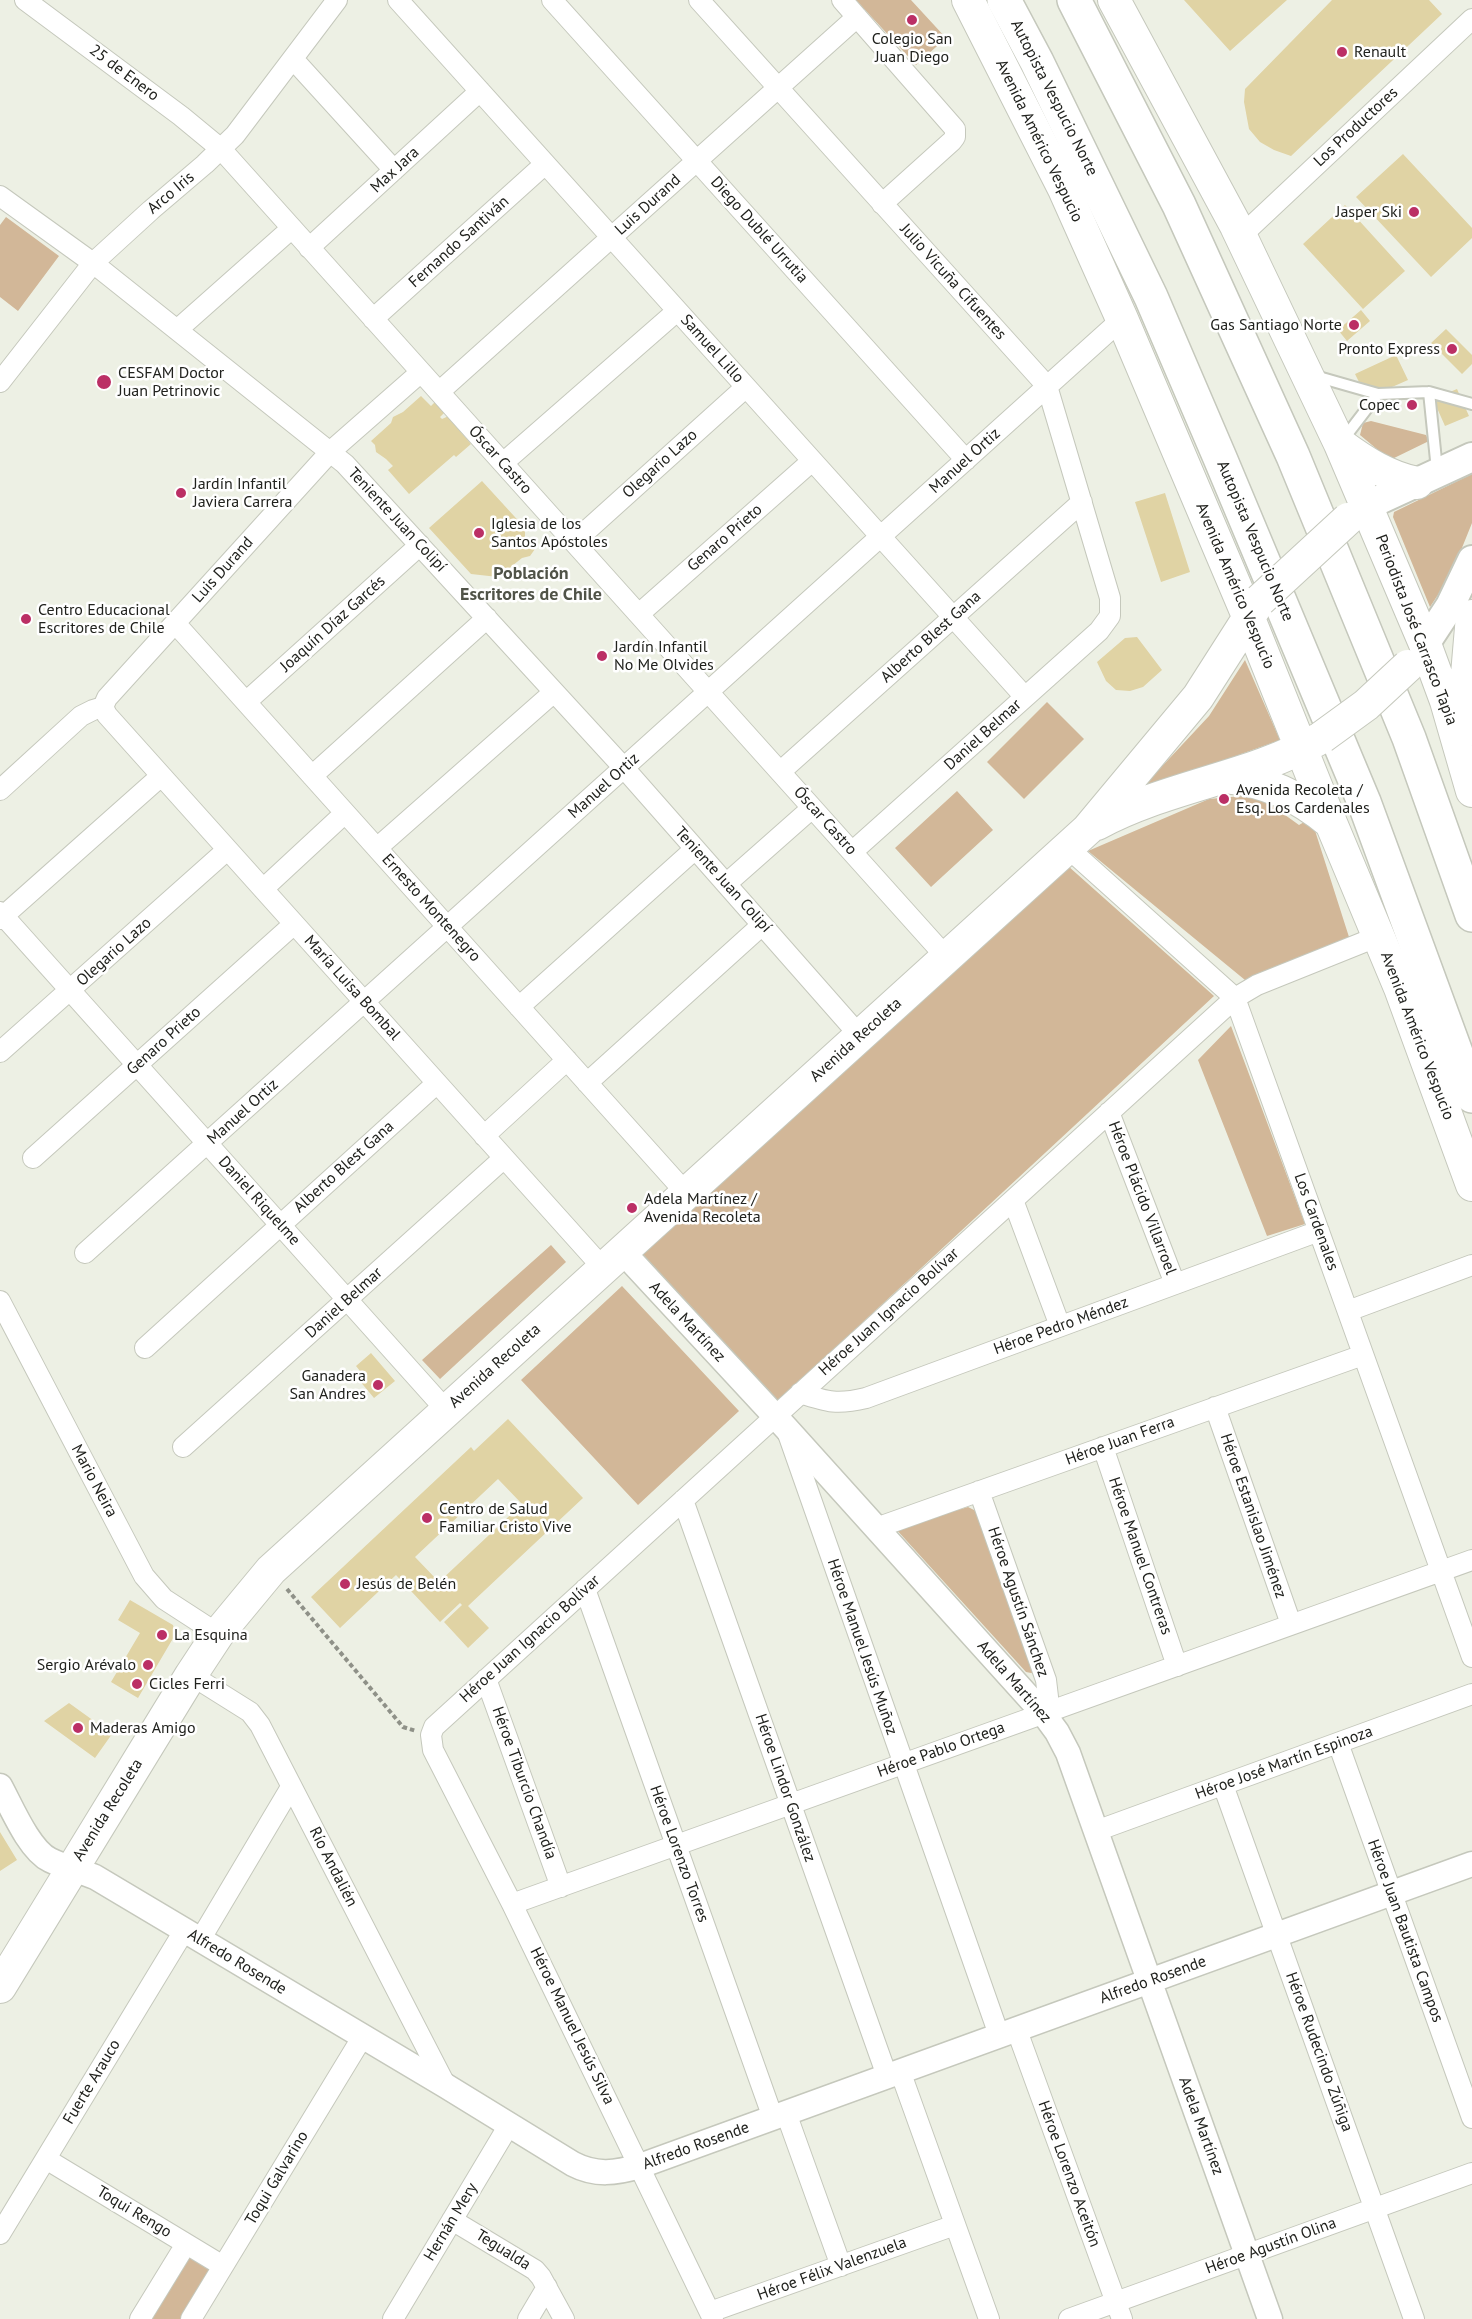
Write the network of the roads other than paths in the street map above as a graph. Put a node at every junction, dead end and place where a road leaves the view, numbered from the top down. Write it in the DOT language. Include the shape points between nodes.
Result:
graph roads {
  1 [pos="25,0"];
  2 [pos="337,0"];
  3 [pos="398,0"];
  4 [pos="552,0"];
  5 [pos="699,0"];
  6 [pos="842,0"];
  7 [pos="968,0"];
  8 [pos="1004,0"];
  9 [pos="1074,0"];
  10 [pos="1114,0"];
  11 [pos="856,17"];
  12 [pos="1472,19"];
  13 [pos="293,59"];
  14 [pos="778,88"];
  15 [pos="480,91"];
  16 [pos="221,149"];
  17 [pos="697,161"];
  18 [pos="545,164"];
  19 [pos="394,170"];
  20 [pos="0,196"];
  21 [pos="882,204"];
  22 [pos="292,228"];
  23 [pos="1241,236"];
  24 [pos="612,238"];
  25 [pos="309,248"];
  26 [pos="93,263"];
  27 [pos="677,311"];
  28 [pos="373,319"];
  29 [pos="1122,319"];
  30 [pos="177,330"];
  31 [pos="421,372"];
  32 [pos="1306,374"];
  33 [pos="0,382"];
  34 [pos="1047,386"];
  35 [pos="746,387"];
  36 [pos="439,392"];
  37 [pos="1429,392"];
  38 [pos="1378,394"];
  39 [pos="1472,404"];
  40 [pos="1340,444"];
  41 [pos="331,451"];
  42 [pos="1472,457"];
  43 [pos="966,460"];
  44 [pos="812,461"];
  45 [pos="503,463"];
  46 [pos="1428,478"];
  47 [pos="1082,502"];
  48 [pos="1357,513"];
  49 [pos="880,537"];
  50 [pos="574,542"];
  51 [pos="420,545"];
  52 [pos="1472,560"];
  53 [pos="1254,608"];
  54 [pos="639,614"];
  55 [pos="1110,616"];
  56 [pos="1472,616"];
  57 [pos="953,617"];
  58 [pos="487,618"];
  59 [pos="175,623"];
  60 [pos="1417,655"];
  61 [pos="554,692"];
  62 [pos="708,692"];
  63 [pos="1025,697"];
  64 [pos="246,702"];
  65 [pos="103,707"];
  66 [pos="1312,743"];
  67 [pos="1461,748"];
  68 [pos="624,768"];
  69 [pos="780,772"];
  70 [pos="161,776"];
  71 [pos="312,776"];
  72 [pos="1221,777"];
  73 [pos="0,790"];
  74 [pos="1472,790"];
  75 [pos="812,808"];
  76 [pos="345,813"];
  77 [pos="1331,823"];
  78 [pos="1078,838"];
  79 [pos="377,848"];
  80 [pos="695,849"];
  81 [pos="227,850"];
  82 [pos="852,852"];
  83 [pos="726,884"];
  84 [pos="263,889"];
  85 [pos="1472,915"];
  86 [pos="1,916"];
  87 [pos="294,924"];
  88 [pos="762,925"];
  89 [pos="447,927"];
  90 [pos="1379,936"];
  91 [pos="947,958"];
  92 [pos="71,991"];
  93 [pos="1235,998"];
  94 [pos="364,1002"];
  95 [pos="519,1007"];
  96 [pos="861,1036"];
  97 [pos="0,1052"];
  98 [pos="567,1060"];
  99 [pos="137,1065"];
  100 [pos="437,1083"];
  101 [pos="587,1083"];
  102 [pos="1472,1096"];
  103 [pos="1109,1112"];
  104 [pos="484,1136"];
  105 [pos="208,1143"];
  106 [pos="33,1158"];
  107 [pos="504,1158"];
  108 [pos="1472,1185"];
  109 [pos="686,1194"];
  110 [pos="1013,1200"];
  111 [pos="280,1225"];
  112 [pos="1319,1231"];
  113 [pos="85,1253"];
  114 [pos="612,1260"];
  115 [pos="1472,1265"];
  116 [pos="1175,1284"];
  117 [pos="347,1299"];
  118 [pos="0,1301"];
  119 [pos="1348,1311"];
  120 [pos="1060,1326"];
  121 [pos="145,1347"];
  122 [pos="1363,1354"];
  123 [pos="800,1393"];
  124 [pos="1215,1407"];
  125 [pos="446,1410"];
  126 [pos="780,1422"];
  127 [pos="183,1447"];
  128 [pos="1103,1447"];
  129 [pos="979,1491"];
  130 [pos="683,1500"];
  131 [pos="876,1528"];
  132 [pos="1472,1560"];
  133 [pos="1441,1570"];
  134 [pos="585,1589"];
  135 [pos="1291,1624"];
  136 [pos="218,1634"];
  137 [pos="1472,1658"];
  138 [pos="1177,1666"];
  139 [pos="191,1675"];
  140 [pos="486,1679"];
  141 [pos="1472,1694"];
  142 [pos="1043,1713"];
  143 [pos="431,1735"];
  144 [pos="1338,1743"];
  145 [pos="904,1764"];
  146 [pos="1223,1785"];
  147 [pos="0,1786"];
  148 [pos="291,1787"];
  149 [pos="790,1804"];
  150 [pos="1096,1831"];
  151 [pos="676,1845"];
  152 [pos="1472,1864"];
  153 [pos="73,1867"];
  154 [pos="561,1887"];
  155 [pos="1391,1894"];
  156 [pos="512,1904"];
  157 [pos="192,1935"];
  158 [pos="1277,1935"];
  159 [pos="1149,1981"];
  160 [pos="0,1987"];
  161 [pos="1008,2031"];
  162 [pos="363,2036"];
  163 [pos="893,2074"];
  164 [pos="446,2086"];
  165 [pos="779,2116"];
  166 [pos="1472,2118"];
  167 [pos="509,2125"];
  168 [pos="46,2159"];
  169 [pos="640,2166"];
  170 [pos="1472,2174"];
  171 [pos="1375,2208"];
  172 [pos="452,2220"];
  173 [pos="955,2225"];
  174 [pos="0,2234"];
  175 [pos="186,2244"];
  176 [pos="1247,2255"];
  177 [pos="223,2266"];
  178 [pos="841,2266"];
  179 [pos="547,2287"];
  180 [pos="1119,2311"];
  181 [pos="711,2316"];
  182 [pos="140,2319"];
  183 [pos="191,2319"];
  184 [pos="393,2319"];
  185 [pos="528,2319"];
  186 [pos="564,2319"];
  187 [pos="989,2319"];
  188 [pos="1070,2319"];
  189 [pos="1270,2319"];
  190 [pos="1414,2319"];
  1 -- 16 [label="street, 25 de Enero"];
  2 -- 13 [label="street, Arco Iris"];
  3 -- 15 [label="street, Samuel Lillo"];
  4 -- 17 [label="street, Diego Dublé Urrutia"];
  5 -- 14 [label="street, Julio Vicuña Cifuentes"];
  6 -- 11 [label="street"];
  7 -- 29 [label="main road, Avenida Américo Vespucio" via="1064,189"];
  8 -- 102 [label="highway, Autopista Vespucio Norte" via="1151,297 1220,458 1364,802"];
  9 -- 85 [label="highway" via="1179,204 1293,456 1409,738"];
  10 -- 23 [label="main road"];
  11 -- 14 [label="street, Luis Durand"];
  11 -- 21 [label="street" via="956,133 952,141"];
  12 -- 23 [label="street, Los Productores"];
  13 -- 16 [label="street, Arco Iris"];
  13 -- 19 [label="street"];
  14 -- 17 [label="street, Luis Durand"];
  14 -- 21 [label="street, Julio Vicuña Cifuentes"];
  15 -- 18 [label="street, Samuel Lillo"];
  15 -- 19 [label="street, Max Jara"];
  16 -- 22 [label="street, Óscar Castro"];
  16 -- 26 [label="street, Arco Iris"];
  17 -- 24 [label="street, Luis Durand"];
  17 -- 43 [label="street, Diego Dublé Urrutia"];
  18 -- 24 [label="street, Samuel Lillo"];
  18 -- 28 [label="street, Fernando Santiván"];
  19 -- 25 [label="street, Max Jara"];
  20 -- 26 [label="street, Teniente Juan Colipí"];
  21 -- 34 [label="street, Julio Vicuña Cifuentes"];
  22 -- 25 [label="street, Óscar Castro"];
  22 -- 30 [label="street"];
  23 -- 32 [label="main road"];
  24 -- 27 [label="street, Samuel Lillo"];
  24 -- 36 [label="street, Luis Durand"];
  25 -- 28 [label="street, Óscar Castro"];
  26 -- 30 [label="street, Teniente Juan Colipí"];
  26 -- 33 [label="street, Arco Iris"];
  27 -- 35 [label="street, Samuel Lillo"];
  27 -- 45 [label="street"];
  28 -- 31 [label="street, Óscar Castro"];
  29 -- 34 [label="street, Manuel Ortiz"];
  29 -- 53 [label="main road, Avenida Américo Vespucio"];
  30 -- 41 [label="street, Teniente Juan Colipí"];
  31 -- 36 [label="street, Óscar Castro"];
  31 -- 41 [label="street, Luis Durand"];
  32 -- 38 [label="lane"];
  32 -- 40 [label="main road"];
  34 -- 43 [label="street, Manuel Ortiz"];
  34 -- 47 [label="street, Julio Vicuña Cifuentes"];
  35 -- 44 [label="street, Samuel Lillo"];
  35 -- 50 [label="street, Olegario Lazo"];
  36 -- 45 [label="street, Óscar Castro"];
  37 -- 38 [label="lane"];
  37 -- 39 [label="lane"];
  37 -- 46 [label="lane"];
  38 -- 40 [label="lane"];
  40 -- 46 [label="main road" via="1403,480"];
  40 -- 48 [label="main road"];
  41 -- 51 [label="street, Teniente Juan Colipí"];
  41 -- 59 [label="street, Luis Durand"];
  42 -- 46 [label="main road, Avenida Recoleta"];
  43 -- 49 [label="street, Manuel Ortiz"];
  44 -- 49 [label="street, Samuel Lillo"];
  44 -- 54 [label="street, Genaro Prieto"];
  45 -- 50 [label="street, Óscar Castro"];
  46 -- 48 [label="main road, Avenida Recoleta"];
  47 -- 55 [label="street, Julio Vicuña Cifuentes" via="1110,598"];
  47 -- 57 [label="street, Alberto Blest Gana"];
  48 -- 53 [label="main road, Avenida Recoleta, bridge"];
  48 -- 60 [label="main road, Periodista José Carrasco Tapia"];
  49 -- 57 [label="street, Samuel Lillo"];
  49 -- 62 [label="street, Manuel Ortiz"];
  50 -- 54 [label="street, Óscar Castro"];
  51 -- 58 [label="street, Teniente Juan Colipí"];
  51 -- 64 [label="street, Joaquín Díaz Garcés"];
  52 -- 60 [label="main road, Avenida Recoleta" via="1450,606"];
  53 -- 66 [label="main road, Avenida Américo Vespucio"];
  53 -- 78 [label="main road, Avenida Recoleta" via="1198,697"];
  54 -- 62 [label="street, Óscar Castro"];
  55 -- 63 [label="street, Daniel Belmar" via="1100,631"];
  56 -- 67 [label="main road"];
  57 -- 63 [label="street, Samuel Lillo"];
  57 -- 69 [label="street, Alberto Blest Gana"];
  58 -- 61 [label="street, Teniente Juan Colipí"];
  58 -- 71 [label="street"];
  59 -- 64 [label="street, Ernesto Montenegro"];
  59 -- 65 [label="street, Luis Durand"];
  60 -- 66 [label="main road, Avenida Recoleta, bridge" via="1366,705"];
  60 -- 67 [label="main road, Periodista José Carrasco Tapia"];
  61 -- 68 [label="street, Teniente Juan Colipí"];
  61 -- 79 [label="street"];
  62 -- 68 [label="street, Manuel Ortiz"];
  62 -- 69 [label="street, Óscar Castro"];
  63 -- 82 [label="street, Daniel Belmar"];
  64 -- 71 [label="street, Ernesto Montenegro"];
  65 -- 70 [label="street, María Luisa Bombal"];
  65 -- 73 [label="street, Luis Durand" via="81,716"];
  66 -- 72 [label="main road, Avenida Recoleta" via="1277,760"];
  66 -- 77 [label="main road, Avenida Américo Vespucio"];
  67 -- 74 [label="main road, Periodista José Carrasco Tapia"];
  68 -- 80 [label="street, Teniente Juan Colipí"];
  68 -- 89 [label="street, Manuel Ortiz"];
  69 -- 75 [label="street, Óscar Castro"];
  70 -- 81 [label="street, María Luisa Bombal"];
  70 -- 86 [label="street"];
  71 -- 76 [label="street, Ernesto Montenegro"];
  72 -- 77 [label="main road" via="1273,787"];
  72 -- 78 [label="main road, Avenida Recoleta" via="1139,804"];
  75 -- 82 [label="street, Óscar Castro"];
  75 -- 83 [label="street"];
  76 -- 79 [label="street, Ernesto Montenegro"];
  76 -- 84 [label="street"];
  77 -- 90 [label="main road, Avenida Américo Vespucio"];
  78 -- 91 [label="main road, Avenida Recoleta"];
  78 -- 93 [label="street, Los Cardenales"];
  79 -- 89 [label="street, Ernesto Montenegro"];
  80 -- 83 [label="street, Teniente Juan Colipí"];
  80 -- 95 [label="street"];
  81 -- 84 [label="street, María Luisa Bombal"];
  81 -- 92 [label="street, Olegario Lazo"];
  82 -- 91 [label="street, Óscar Castro"];
  83 -- 88 [label="street, Teniente Juan Colipí"];
  84 -- 87 [label="street, María Luisa Bombal"];
  86 -- 92 [label="street, Daniel Riquelme"];
  87 -- 94 [label="street, María Luisa Bombal"];
  87 -- 99 [label="street, Genaro Prieto"];
  88 -- 96 [label="street, Teniente Juan Colipí"];
  88 -- 101 [label="street"];
  89 -- 94 [label="street, Manuel Ortiz"];
  89 -- 95 [label="street, Ernesto Montenegro"];
  90 -- 93 [label="street, Héroe Juan Ignacio Bolívar" via="1257,985"];
  90 -- 108 [label="main road, Avenida Américo Vespucio"];
  91 -- 96 [label="main road, Avenida Recoleta"];
  92 -- 97 [label="street, Olegario Lazo"];
  92 -- 99 [label="street, Daniel Riquelme"];
  93 -- 103 [label="street, Héroe Juan Ignacio Bolívar"];
  93 -- 112 [label="street, Los Cardenales"];
  94 -- 100 [label="street, María Luisa Bombal"];
  94 -- 105 [label="street, Manuel Ortiz"];
  95 -- 98 [label="street, Ernesto Montenegro"];
  96 -- 109 [label="main road, Avenida Recoleta"];
  98 -- 101 [label="street, Ernesto Montenegro"];
  98 -- 104 [label="street"];
  99 -- 105 [label="street, Daniel Riquelme"];
  99 -- 106 [label="street, Genaro Prieto"];
  100 -- 104 [label="street, María Luisa Bombal"];
  100 -- 111 [label="street, Alberto Blest Gana"];
  101 -- 109 [label="street, Ernesto Montenegro"];
  103 -- 110 [label="street, Héroe Juan Ignacio Bolívar"];
  103 -- 116 [label="street, Héroe Plácido Villarroel"];
  104 -- 107 [label="street, María Luisa Bombal"];
  105 -- 111 [label="street, Daniel Riquelme"];
  105 -- 113 [label="street, Manuel Ortiz"];
  107 -- 114 [label="street, María Luisa Bombal"];
  107 -- 117 [label="street, Daniel Belmar"];
  109 -- 114 [label="main road, Avenida Recoleta"];
  110 -- 120 [label="street"];
  110 -- 123 [label="street, Héroe Juan Ignacio Bolívar"];
  111 -- 117 [label="street, Daniel Riquelme"];
  111 -- 121 [label="street, Alberto Blest Gana"];
  112 -- 116 [label="street, Héroe Pedro Méndez"];
  112 -- 119 [label="street, Los Cardenales"];
  114 -- 125 [label="main road, Avenida Recoleta"];
  114 -- 126 [label="street, Adela Martínez"];
  115 -- 119 [label="street"];
  116 -- 120 [label="street, Héroe Pedro Méndez"];
  117 -- 125 [label="street, Daniel Riquelme"];
  117 -- 127 [label="street, Daniel Belmar"];
  118 -- 136 [label="street, Mario Neira" via="144,1576 164,1599"];
  119 -- 122 [label="street, Los Cardenales"];
  120 -- 123 [label="street, Héroe Pedro Méndez" via="866,1398 828,1402"];
  122 -- 124 [label="street, Héroe Juan Ferra"];
  122 -- 133 [label="street, Los Cardenales"];
  123 -- 126 [label="street, Héroe Juan Ignacio Bolívar"];
  124 -- 128 [label="street, Héroe Juan Ferra"];
  124 -- 135 [label="street, Héroe Estanislao Jiménez"];
  125 -- 136 [label="main road, Avenida Recoleta" via="271,1570"];
  126 -- 130 [label="street, Héroe Juan Ignacio Bolívar"];
  126 -- 131 [label="street, Adela Martínez"];
  126 -- 145 [label="street, Héroe Manuel Jesús Muñoz"];
  128 -- 129 [label="street, Héroe Juan Ferra"];
  128 -- 138 [label="street, Héroe Manuel Contreras"];
  129 -- 131 [label="street, Héroe Juan Ferra"];
  129 -- 142 [label="street, Héroe Agustín Sánchez" via="1046,1680 1048,1697"];
  130 -- 134 [label="street, Héroe Juan Ignacio Bolívar"];
  130 -- 149 [label="street, Héroe Lindor González"];
  131 -- 142 [label="street, Adela Martínez"];
  132 -- 133 [label="street, Héroe Pablo Ortega"];
  133 -- 135 [label="street, Héroe Pablo Ortega"];
  133 -- 137 [label="street, Los Cardenales"];
  134 -- 140 [label="street, Héroe Juan Ignacio Bolívar"];
  134 -- 151 [label="street, Héroe Lorenzo Torres"];
  135 -- 138 [label="street, Héroe Pablo Ortega"];
  136 -- 139 [label="main road, Avenida Recoleta"];
  138 -- 142 [label="street, Héroe Pablo Ortega"];
  139 -- 148 [label="street, Río Andalién" via="250,1712"];
  139 -- 153 [label="main road, Avenida Recoleta"];
  140 -- 143 [label="street, Héroe Juan Ignacio Bolívar" via="439,1722"];
  140 -- 154 [label="street, Héroe Tiburcio Chandía"];
  141 -- 144 [label="street, Héroe José Martín Espinoza"];
  142 -- 145 [label="street, Héroe Pablo Ortega"];
  142 -- 150 [label="street, Adela Martínez" via="1068,1753"];
  143 -- 156 [label="street, Héroe Manuel Jesús Silva" via="433,1750"];
  144 -- 146 [label="street, Héroe José Martín Espinoza"];
  144 -- 155 [label="street, Héroe Juan Bautista Campos"];
  145 -- 149 [label="street, Héroe Pablo Ortega"];
  145 -- 161 [label="street, Héroe Manuel Jesús Muñoz"];
  146 -- 150 [label="street, Héroe José Martín Espinoza"];
  146 -- 158 [label="street, Héroe Rudecindo Zúñiga"];
  147 -- 153 [label="street, Alfredo Rosende" via="42,1855"];
  148 -- 157 [label="street, Fuerte Arauco"];
  148 -- 164 [label="street, Río Andalién"];
  149 -- 151 [label="street, Héroe Pablo Ortega"];
  149 -- 163 [label="street, Héroe Lindor González"];
  150 -- 159 [label="street, Adela Martínez"];
  151 -- 154 [label="street, Héroe Pablo Ortega"];
  151 -- 165 [label="street, Héroe Lorenzo Torres"];
  152 -- 155 [label="street, Alfredo Rosende"];
  153 -- 157 [label="street, Alfredo Rosende"];
  153 -- 160 [label="main road, Avenida Recoleta"];
  154 -- 156 [label="street, Héroe Pablo Ortega"];
  155 -- 158 [label="street, Alfredo Rosende"];
  155 -- 166 [label="street, Héroe Juan Bautista Campos"];
  156 -- 169 [label="street, Héroe Manuel Jesús Silva"];
  157 -- 162 [label="street, Alfredo Rosende"];
  157 -- 168 [label="street, Fuerte Arauco"];
  158 -- 159 [label="street, Alfredo Rosende"];
  158 -- 171 [label="street, Héroe Rudecindo Zúñiga"];
  159 -- 161 [label="street, Alfredo Rosende"];
  159 -- 176 [label="street, Adela Martínez"];
  161 -- 163 [label="street, Alfredo Rosende"];
  161 -- 180 [label="street, Héroe Lorenzo Aceitón"];
  162 -- 164 [label="street, Alfredo Rosende"];
  162 -- 177 [label="street, Toqui Galvarino"];
  163 -- 165 [label="street, Alfredo Rosende"];
  163 -- 173 [label="street, Héroe Lindor González"];
  164 -- 167 [label="street, Alfredo Rosende"];
  165 -- 169 [label="street, Alfredo Rosende"];
  165 -- 178 [label="street, Héroe Lorenzo Torres"];
  167 -- 169 [label="street, Alfredo Rosende" via="583,2169 607,2174"];
  167 -- 172 [label="street, Hernán Mery"];
  168 -- 174 [label="street, Fuerte Arauco"];
  168 -- 175 [label="street, Toqui Rengo"];
  169 -- 181 [label="street, Héroe Manuel Jesús Silva"];
  170 -- 171 [label="street, Héroe Agustín Olina"];
  171 -- 176 [label="street, Héroe Agustín Olina"];
  171 -- 190 [label="street, Héroe Rudecindo Zúñiga"];
  172 -- 179 [label="street, Tegualda" via="528,2264"];
  172 -- 184 [label="street, Hernán Mery"];
  173 -- 178 [label="street, Héroe Félix Valenzuela"];
  173 -- 187 [label="street, Héroe Lindor González"];
  175 -- 177 [label="street, Toqui Rengo"];
  175 -- 182 [label="street"];
  176 -- 180 [label="street, Héroe Agustín Olina"];
  176 -- 189 [label="street, Adela Martínez"];
  177 -- 183 [label="street, Toqui Galvarino"];
  178 -- 181 [label="street, Héroe Félix Valenzuela"];
  179 -- 185 [label="street"];
  179 -- 186 [label="street, Tegualda"];
  180 -- 188 [label="street, Héroe Agustín Olina"];
}
